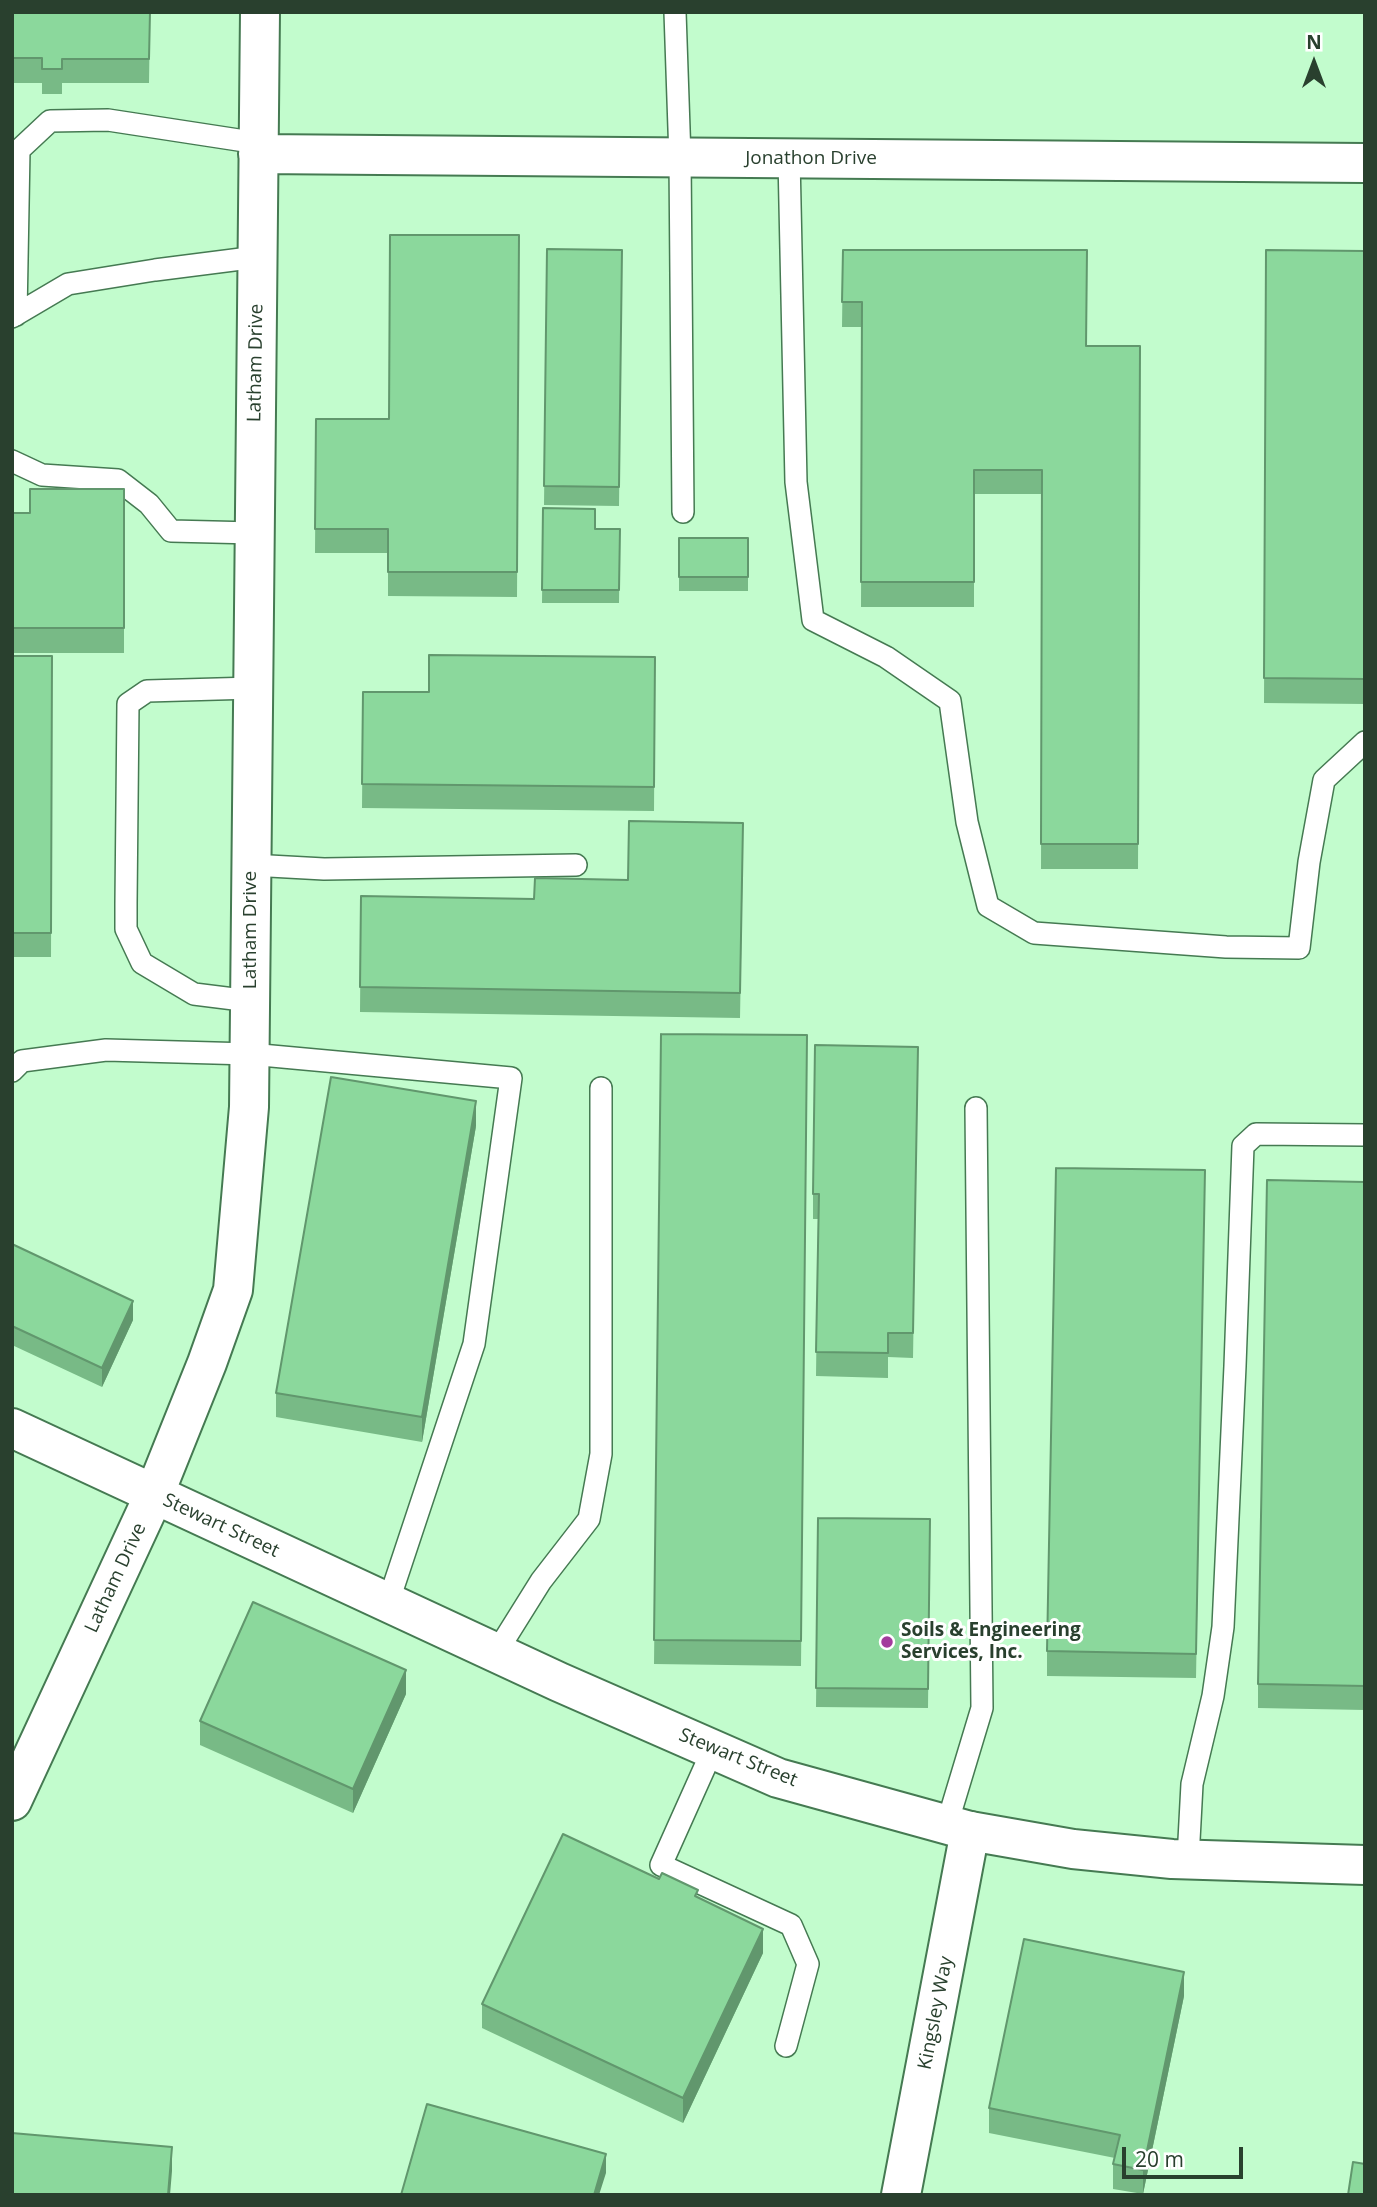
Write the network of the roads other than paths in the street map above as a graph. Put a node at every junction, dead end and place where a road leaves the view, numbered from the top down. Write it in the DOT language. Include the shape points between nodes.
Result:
graph roads {
  1 [pos="260,12"];
  2 [pos="675,12"];
  3 [pos="258,149"];
  4 [pos="680,158"];
  5 [pos="789,158"];
  6 [pos="1365,163"];
  7 [pos="257,257"];
  8 [pos="14,316"];
  9 [pos="12,461"];
  10 [pos="683,512"];
  11 [pos="254,533"];
  12 [pos="253,688"];
  13 [pos="1365,742"];
  14 [pos="251,864"];
  15 [pos="576,864"];
  16 [pos="250,1001"];
  17 [pos="250,1054"];
  18 [pos="12,1072"];
  19 [pos="601,1088"];
  20 [pos="976,1108"];
  21 [pos="1365,1135"];
  22 [pos="12,1428"];
  23 [pos="154,1494"];
  24 [pos="388,1604"];
  25 [pos="496,1653"];
  26 [pos="713,1749"];
  27 [pos="12,1801"];
  28 [pos="959,1827"];
  29 [pos="1188,1859"];
  30 [pos="1365,1865"];
  31 [pos="786,2046"];
  32 [pos="901,2195"];
  1 -- 3 [label="street, Latham Drive"];
  2 -- 4 [label="lane"];
  3 -- 4 [label="street, Jonathon Drive"];
  3 -- 7 [label="street, Latham Drive"];
  3 -- 8 [label="lane" via="108,120 50,121 19,150"];
  4 -- 5 [label="street, Jonathon Drive"];
  4 -- 10 [label="lane"];
  5 -- 6 [label="street, Jonathon Drive"];
  5 -- 13 [label="lane" via="796,482 813,620 886,657 950,701 967,822 988,906 1034,933 1299,948 1308,862 1324,780"];
  7 -- 8 [label="lane" via="68,284"];
  7 -- 11 [label="street, Latham Drive"];
  9 -- 11 [label="lane" via="41,475 118,480 149,504 171,531"];
  11 -- 12 [label="street, Latham Drive"];
  12 -- 14 [label="street, Latham Drive"];
  12 -- 16 [label="lane" via="147,691 128,704 126,903 126,929 142,963 194,994"];
  14 -- 15 [label="lane" via="324,869"];
  14 -- 16 [label="street, Latham Drive"];
  16 -- 17 [label="street, Latham Drive"];
  17 -- 18 [label="lane" via="106,1050 22,1061"];
  17 -- 23 [label="street, Latham Drive" via="233,1290"];
  17 -- 24 [label="lane" via="511,1078 474,1344"];
  19 -- 25 [label="lane" via="601,1454 589,1519 541,1581"];
  20 -- 28 [label="lane" via="982,1708"];
  21 -- 29 [label="lane" via="1256,1134 1243,1146 1223,1627 1213,1696 1192,1784"];
  22 -- 23 [label="street, Stewart Street"];
  23 -- 24 [label="street, Stewart Street"];
  23 -- 27 [label="street, Latham Drive"];
  24 -- 25 [label="street, Stewart Street"];
  25 -- 26 [label="street, Stewart Street"];
  26 -- 28 [label="street, Stewart Street" via="778,1778"];
  26 -- 31 [label="lane" via="661,1865 791,1925 808,1964"];
  28 -- 29 [label="street, Stewart Street" via="1073,1849"];
  28 -- 32 [label="street, Kingsley Way"];
  29 -- 30 [label="street, Stewart Street"];
}
